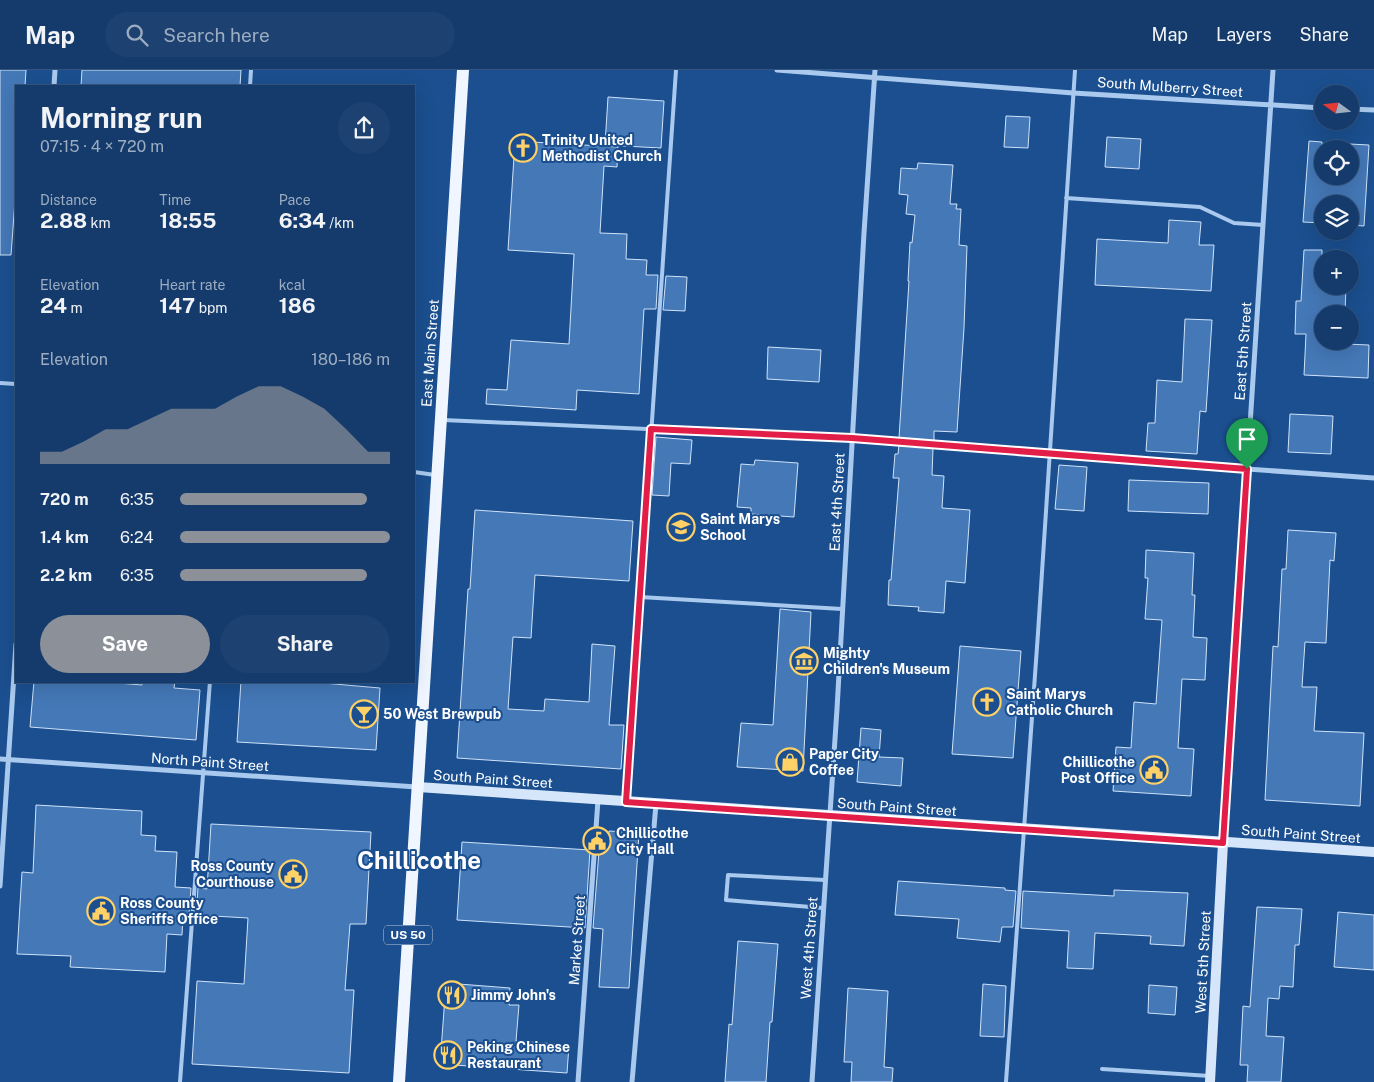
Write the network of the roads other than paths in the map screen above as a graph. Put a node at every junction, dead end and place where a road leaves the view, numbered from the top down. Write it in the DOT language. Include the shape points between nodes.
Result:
graph roads {
  1 [pos="55,70"];
  2 [pos="251,70"];
  3 [pos="463,70"];
  4 [pos="676,70"];
  5 [pos="777,70"];
  6 [pos="875,70"];
  7 [pos="1075,70"];
  8 [pos="1273,70"];
  9 [pos="874,78"];
  10 [pos="54,85"];
  11 [pos="250,85"];
  12 [pos="1074,93"];
  13 [pos="1270,105"];
  14 [pos="1314,108"];
  15 [pos="1359,109"];
  16 [pos="1374,110"];
  17 [pos="1066,198"];
  18 [pos="1263,225"];
  19 [pos="0,383"];
  20 [pos="15,384"];
  21 [pos="441,420"];
  22 [pos="651,429"];
  23 [pos="852,438"];
  24 [pos="1050,454"];
  25 [pos="1247,469"];
  26 [pos="415,472"];
  27 [pos="438,476"];
  28 [pos="1374,478"];
  29 [pos="640,597"];
  30 [pos="842,609"];
  31 [pos="15,658"];
  32 [pos="210,683"];
  33 [pos="0,759"];
  34 [pos="8,760"];
  35 [pos="203,773"];
  36 [pos="418,787"];
  37 [pos="598,800"];
  38 [pos="626,802"];
  39 [pos="656,804"];
  40 [pos="830,816"];
  41 [pos="1024,829"];
  42 [pos="1223,843"];
  43 [pos="1374,852"];
  44 [pos="825,880"];
  45 [pos="0,886"];
  46 [pos="823,908"];
  47 [pos="1102,1068"];
  48 [pos="1210,1079"];
  49 [pos="180,1082"];
  50 [pos="399,1082"];
  51 [pos="578,1082"];
  52 [pos="632,1082"];
  53 [pos="812,1082"];
  54 [pos="1006,1082"];
  1 -- 10 [label="street"];
  2 -- 11 [label="lane"];
  3 -- 21 [label="main road, East Main Street / US 50"];
  4 -- 22 [label="lane"];
  5 -- 9 [label="street, South Mulberry Street"];
  6 -- 9 [label="street, East 4th Street"];
  7 -- 12 [label="lane"];
  8 -- 13 [label="street, East 5th Street"];
  9 -- 12 [label="street, South Mulberry Street"];
  9 -- 23 [label="street, East 4th Street"];
  12 -- 13 [label="street, South Mulberry Street"];
  12 -- 17 [label="lane"];
  13 -- 14 [label="street, South Mulberry Street"];
  13 -- 18 [label="street, East 5th Street"];
  15 -- 16 [label="street"];
  17 -- 18 [label="lane" via="1200,207 1234,223"];
  17 -- 24 [label="lane"];
  18 -- 25 [label="street, East 5th Street"];
  19 -- 20 [label="lane"];
  21 -- 22 [label="lane"];
  21 -- 27 [label="main road, East Main Street / US 50"];
  22 -- 23 [label="lane"];
  22 -- 29 [label="lane"];
  23 -- 24 [label="lane"];
  23 -- 30 [label="street, East 4th Street"];
  24 -- 25 [label="lane"];
  24 -- 41 [label="lane"];
  25 -- 28 [label="street"];
  25 -- 42 [label="street, East 5th Street"];
  26 -- 27 [label="lane"];
  27 -- 36 [label="main road, East Main Street / US 50"];
  29 -- 30 [label="lane"];
  29 -- 38 [label="lane"];
  30 -- 40 [label="street, East 4th Street"];
  31 -- 34 [label="street"];
  32 -- 35 [label="lane"];
  33 -- 34 [label="street, North Paint Street"];
  34 -- 35 [label="street, North Paint Street"];
  34 -- 45 [label="street"];
  35 -- 36 [label="street, North Paint Street"];
  35 -- 49 [label="lane"];
  36 -- 37 [label="main road, South Paint Street"];
  36 -- 50 [label="main road, US 50"];
  37 -- 38 [label="main road, South Paint Street"];
  37 -- 51 [label="street, Market Street"];
  38 -- 39 [label="main road, South Paint Street"];
  39 -- 40 [label="main road, South Paint Street"];
  39 -- 52 [label="street"];
  40 -- 41 [label="main road, South Paint Street"];
  40 -- 44 [label="street, West 4th Street"];
  41 -- 42 [label="main road, South Paint Street"];
  41 -- 54 [label="lane"];
  42 -- 43 [label="main road, South Paint Street"];
  42 -- 48 [label="main road, West 5th Street"];
  44 -- 46 [label="street, West 4th Street"];
  44 -- 46 [label="lane" via="728,875 726,900"];
  46 -- 53 [label="street, West 4th Street"];
  47 -- 48 [label="lane"];
}
